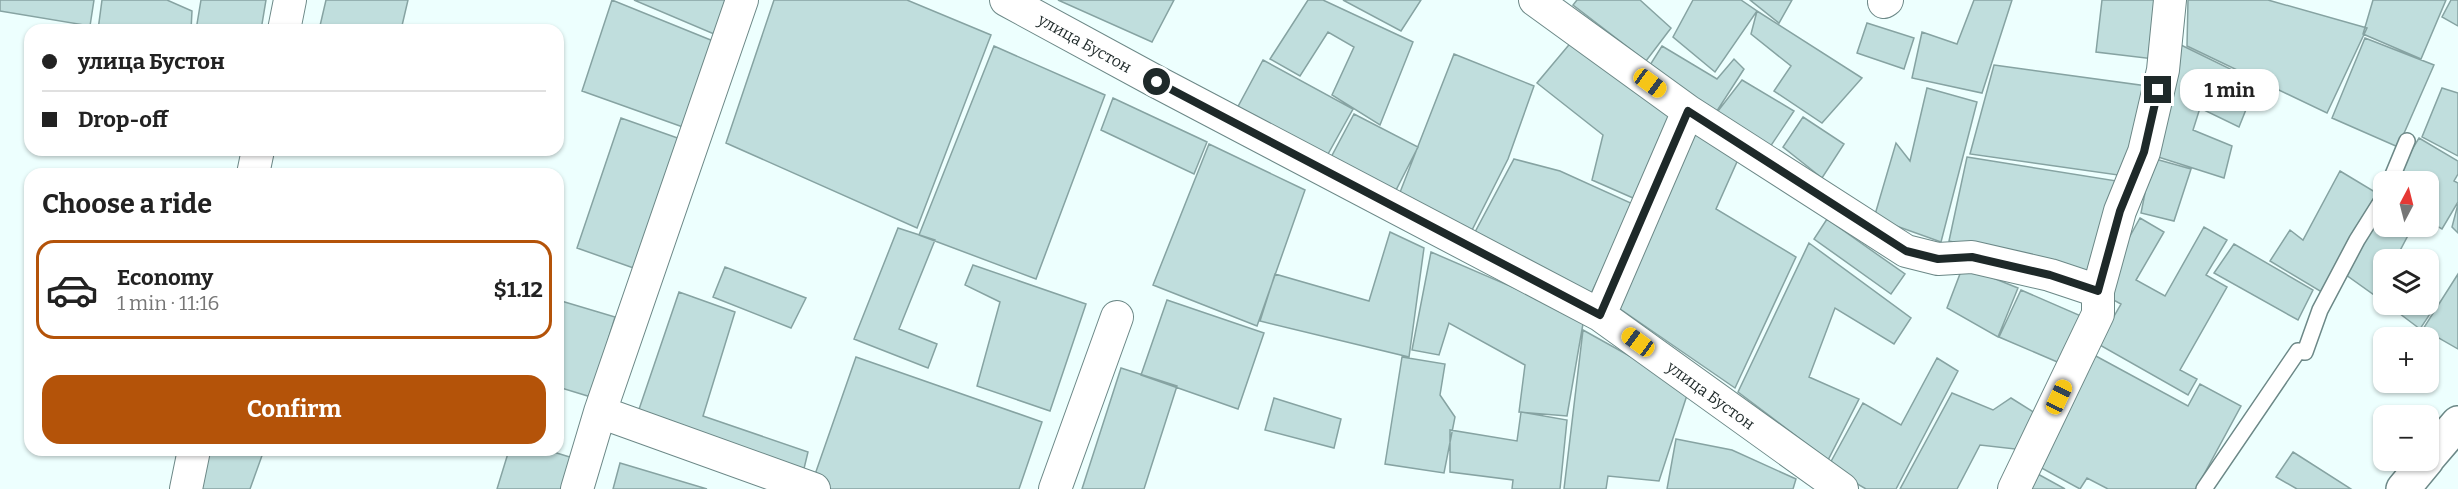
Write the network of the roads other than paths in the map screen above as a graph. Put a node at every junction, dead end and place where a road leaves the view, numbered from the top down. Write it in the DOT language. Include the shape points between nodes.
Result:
graph roads {
  1 [pos="290,0"];
  2 [pos="742,0"];
  3 [pos="1006,0"];
  4 [pos="1535,0"];
  5 [pos="2170,0"];
  6 [pos="285,24"];
  7 [pos="1688,111"];
  8 [pos="2407,141"];
  9 [pos="2395,171"];
  10 [pos="2373,214"];
  11 [pos="2098,291"];
  12 [pos="1600,315"];
  13 [pos="1117,317"];
  14 [pos="600,412"];
  15 [pos="2458,423"];
  16 [pos="2439,446"];
  17 [pos="193,456"];
  18 [pos="2418,471"];
  19 [pos="186,489"];
  20 [pos="577,489"];
  21 [pos="814,489"];
  22 [pos="1055,489"];
  23 [pos="1842,489"];
  24 [pos="2014,489"];
  25 [pos="2204,489"];
  26 [pos="2403,489"];
  1 -- 6 [label="street"];
  2 -- 14 [label="street"];
  3 -- 12 [label="street, улица Бустон"];
  4 -- 7 [label="street"];
  5 -- 11 [label="street" via="2163,70 2144,152 2120,211"];
  7 -- 11 [label="street" via="1906,251 1938,259 1972,257"];
  7 -- 12 [label="street"];
  8 -- 9 [label="lane"];
  10 -- 25 [label="lane" via="2320,310 2305,352 2298,351"];
  11 -- 24 [label="street" via="2098,314"];
  12 -- 23 [label="street, улица Бустон"];
  13 -- 22 [label="street"];
  14 -- 20 [label="street"];
  14 -- 21 [label="street"];
  15 -- 16 [label="street"];
  17 -- 19 [label="street"];
  18 -- 26 [label="street"];
}
